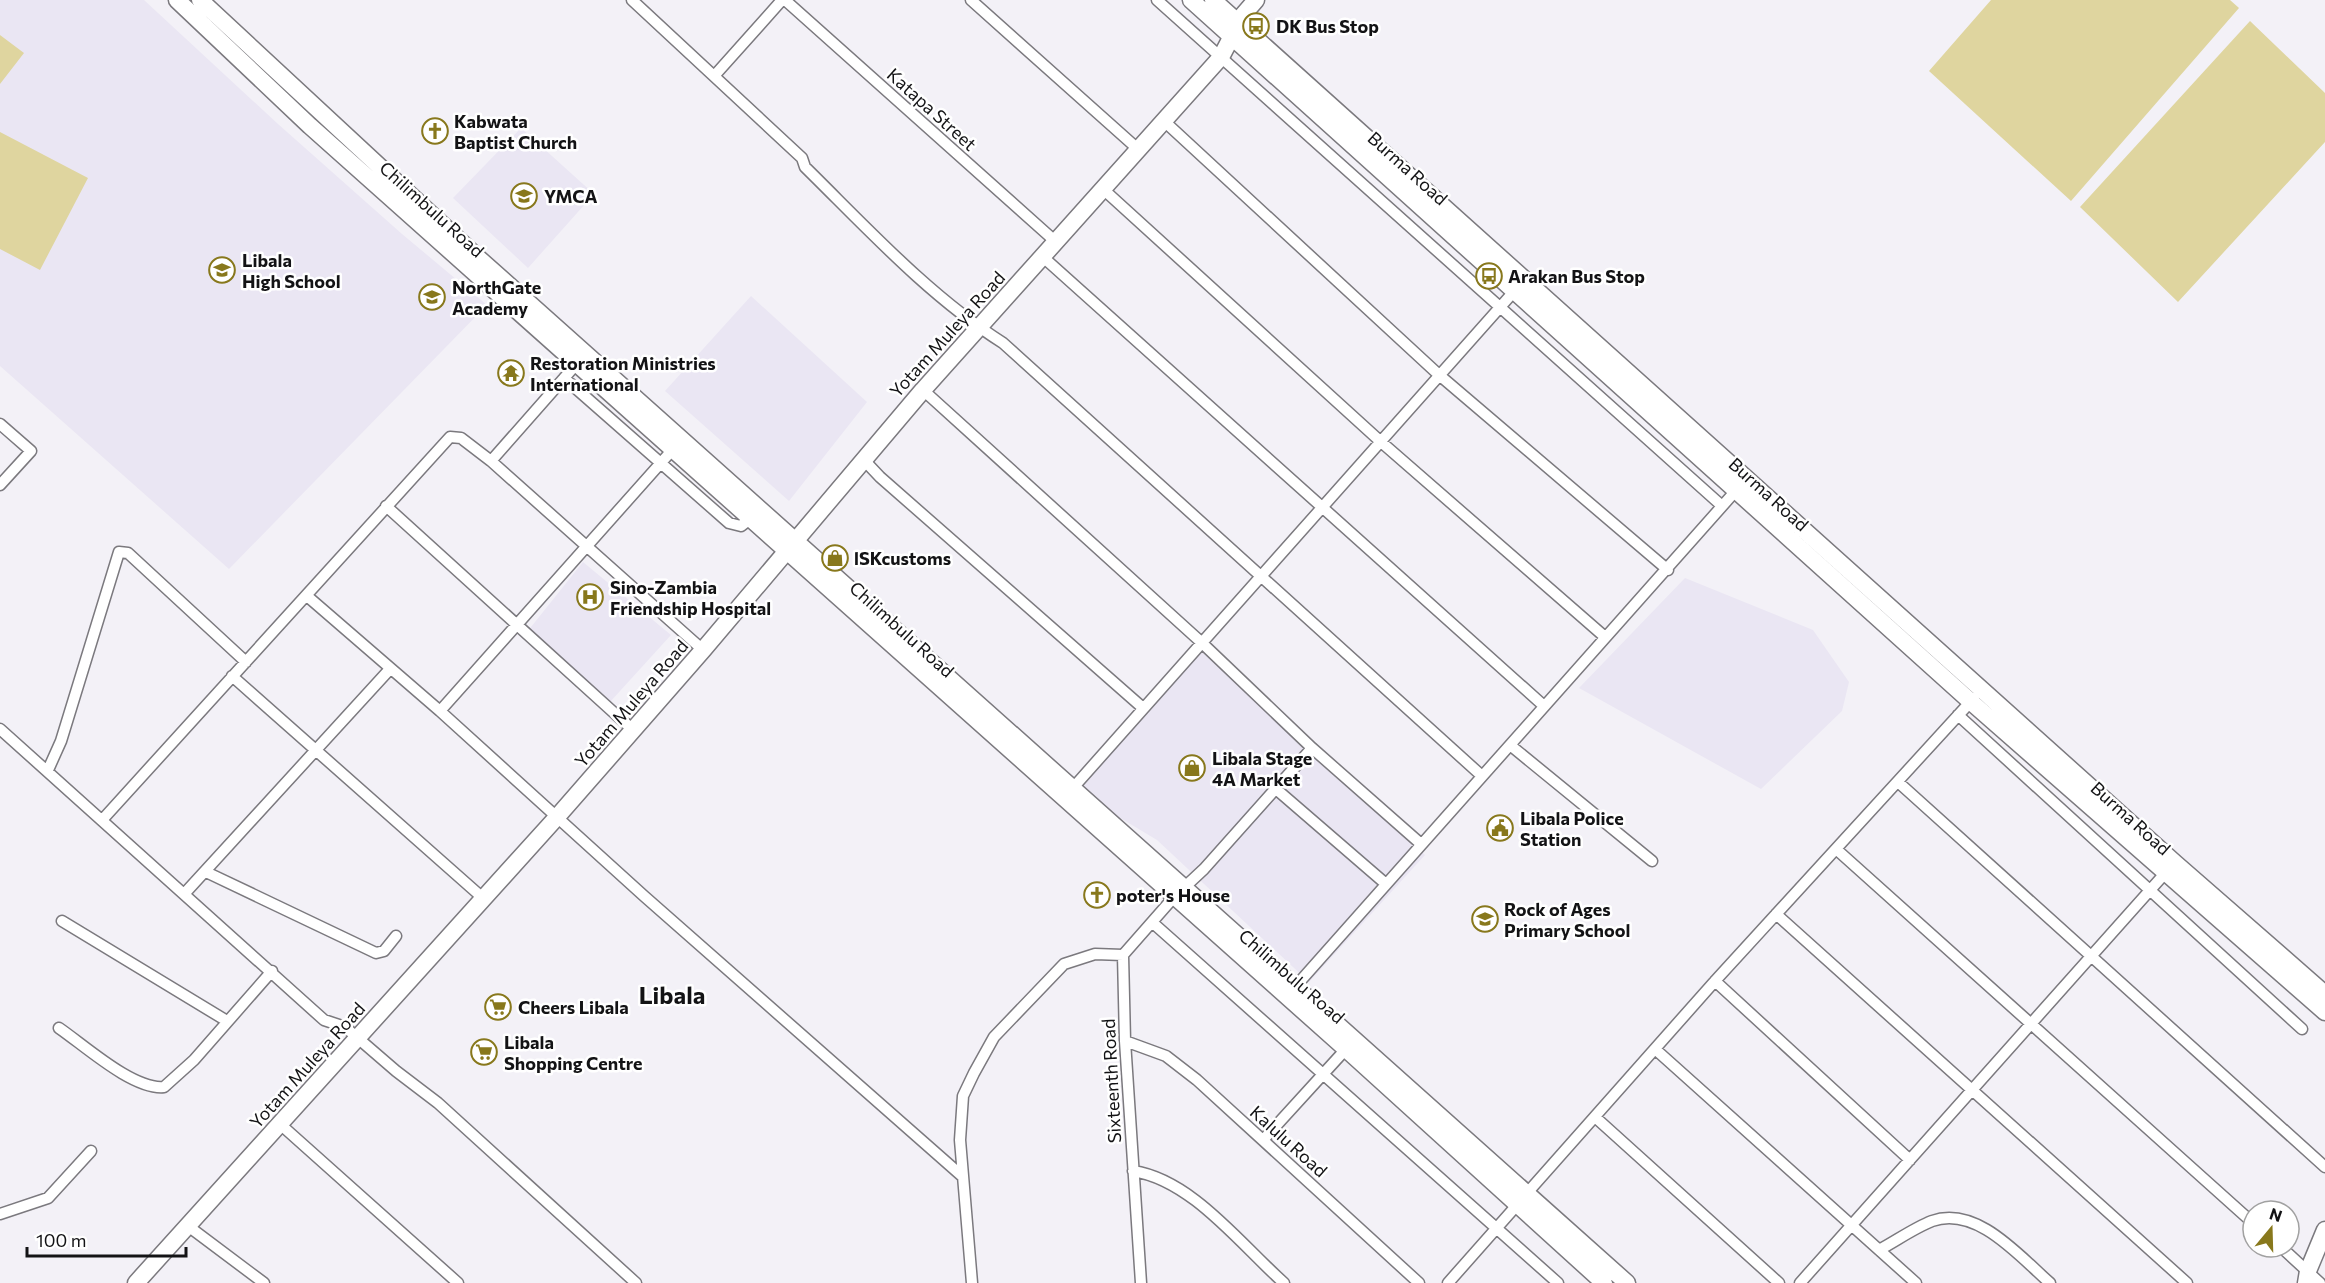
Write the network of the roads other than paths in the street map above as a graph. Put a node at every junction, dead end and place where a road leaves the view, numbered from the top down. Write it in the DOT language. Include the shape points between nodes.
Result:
graph roads {
  1 [pos="177,0"];
  2 [pos="632,0"];
  3 [pos="783,0"];
  4 [pos="971,0"];
  5 [pos="1157,0"];
  6 [pos="1191,0"];
  7 [pos="1213,0"];
  8 [pos="1256,0"];
  9 [pos="206,2"];
  10 [pos="1236,30"];
  11 [pos="1221,57"];
  12 [pos="715,75"];
  13 [pos="1164,122"];
  14 [pos="1138,150"];
  15 [pos="1103,189"];
  16 [pos="1056,242"];
  17 [pos="1043,257"];
  18 [pos="1520,285"];
  19 [pos="1500,306"];
  20 [pos="979,328"];
  21 [pos="582,358"];
  22 [pos="1438,374"];
  23 [pos="564,378"];
  24 [pos="922,390"];
  25 [pos="0,424"];
  26 [pos="1380,441"];
  27 [pos="678,444"];
  28 [pos="863,459"];
  29 [pos="491,461"];
  30 [pos="660,462"];
  31 [pos="1741,484"];
  32 [pos="0,486"];
  33 [pos="1721,505"];
  34 [pos="387,506"];
  35 [pos="1321,506"];
  36 [pos="750,519"];
  37 [pos="790,545"];
  38 [pos="585,547"];
  39 [pos="1668,570"];
  40 [pos="1260,575"];
  41 [pos="307,596"];
  42 [pos="517,624"];
  43 [pos="1605,637"];
  44 [pos="1201,642"];
  45 [pos="703,650"];
  46 [pos="246,662"];
  47 [pos="390,669"];
  48 [pos="232,676"];
  49 [pos="1982,688"];
  50 [pos="1970,701"];
  51 [pos="1545,706"];
  52 [pos="1143,708"];
  53 [pos="440,711"];
  54 [pos="1958,715"];
  55 [pos="0,729"];
  56 [pos="633,730"];
  57 [pos="1510,745"];
  58 [pos="315,748"];
  59 [pos="1311,748"];
  60 [pos="48,770"];
  61 [pos="1482,776"];
  62 [pos="1898,782"];
  63 [pos="1072,789"];
  64 [pos="1276,789"];
  65 [pos="557,816"];
  66 [pos="103,819"];
  67 [pos="1421,844"];
  68 [pos="1836,849"];
  69 [pos="1652,861"];
  70 [pos="2170,868"];
  71 [pos="206,872"];
  72 [pos="1386,884"];
  73 [pos="2151,889"];
  74 [pos="184,893"];
  75 [pos="1179,893"];
  76 [pos="484,899"];
  77 [pos="1776,914"];
  78 [pos="62,921"];
  79 [pos="1153,923"];
  80 [pos="396,936"];
  81 [pos="1123,955"];
  82 [pos="2092,955"];
  83 [pos="272,971"];
  84 [pos="1715,981"];
  85 [pos="1295,987"];
  86 [pos="2325,994"];
  87 [pos="2325,1012"];
  88 [pos="227,1022"];
  89 [pos="2031,1024"];
  90 [pos="59,1028"];
  91 [pos="2302,1029"];
  92 [pos="356,1039"];
  93 [pos="1125,1041"];
  94 [pos="1346,1049"];
  95 [pos="1655,1049"];
  96 [pos="1324,1072"];
  97 [pos="1973,1090"];
  98 [pos="1595,1117"];
  99 [pos="280,1124"];
  100 [pos="1263,1140"];
  101 [pos="91,1151"];
  102 [pos="1910,1160"];
  103 [pos="2325,1167"];
  104 [pos="1133,1171"];
  105 [pos="962,1176"];
  106 [pos="1522,1198"];
  107 [pos="2241,1212"];
  108 [pos="0,1214"];
  109 [pos="188,1226"];
  110 [pos="1851,1226"];
  111 [pos="1497,1228"];
  112 [pos="2325,1230"];
  113 [pos="1879,1250"];
  114 [pos="2292,1259"];
  115 [pos="2311,1279"];
  116 [pos="2185,1282"];
  117 [pos="136,1283"];
  118 [pos="264,1283"];
  119 [pos="458,1283"];
  120 [pos="636,1283"];
  121 [pos="972,1283"];
  122 [pos="1141,1283"];
  123 [pos="1284,1283"];
  124 [pos="1419,1283"];
  125 [pos="1448,1283"];
  126 [pos="1558,1283"];
  127 [pos="1605,1283"];
  128 [pos="1627,1283"];
  129 [pos="1779,1283"];
  130 [pos="1800,1283"];
  131 [pos="1916,1283"];
  132 [pos="2050,1283"];
  1 -- 21 [label="main road, Chilimbulu Road" via="310,126"];
  2 -- 12 [label="street"];
  3 -- 12 [label="street"];
  3 -- 16 [label="street, Katapa Street"];
  4 -- 14 [label="street"];
  5 -- 11 [label="street"];
  6 -- 10 [label="main road, Burma Road"];
  7 -- 10 [label="main road, Burma Road"];
  8 -- 10 [label="main road, Yotam Muleya Road"];
  9 -- 21 [label="main road, Chilimbulu Road"];
  10 -- 11 [label="main road, Yotam Muleya Road"];
  10 -- 18 [label="main road, Burma Road"];
  11 -- 13 [label="main road, Yotam Muleya Road"];
  11 -- 19 [label="street"];
  12 -- 20 [label="street" via="802,158 806,167 860,221"];
  13 -- 14 [label="main road, Yotam Muleya Road"];
  13 -- 22 [label="street"];
  14 -- 15 [label="main road, Yotam Muleya Road"];
  15 -- 16 [label="main road, Yotam Muleya Road"];
  15 -- 26 [label="street"];
  16 -- 17 [label="main road, Yotam Muleya Road"];
  17 -- 20 [label="main road, Yotam Muleya Road"];
  17 -- 35 [label="street"];
  18 -- 19 [label="street"];
  18 -- 31 [label="main road, Burma Road"];
  19 -- 22 [label="street"];
  19 -- 33 [label="street"];
  20 -- 24 [label="main road, Yotam Muleya Road"];
  20 -- 40 [label="street" via="1003,343"];
  21 -- 23 [label="street"];
  21 -- 27 [label="main road, Chilimbulu Road"];
  22 -- 26 [label="street"];
  22 -- 39 [label="street"];
  23 -- 29 [label="street"];
  23 -- 30 [label="street"];
  24 -- 28 [label="main road, Yotam Muleya Road"];
  24 -- 44 [label="street"];
  25 -- 32 [label="street" via="31,451"];
  26 -- 35 [label="street"];
  26 -- 43 [label="street"];
  27 -- 30 [label="street"];
  27 -- 36 [label="main road, Chilimbulu Road"];
  27 -- 37 [label="main road, Chilimbulu Road"];
  28 -- 37 [label="main road, Yotam Muleya Road"];
  28 -- 52 [label="street"];
  29 -- 34 [label="street" via="461,438 450,437"];
  29 -- 38 [label="street"];
  30 -- 36 [label="street" via="729,523 741,526"];
  30 -- 38 [label="street"];
  31 -- 33 [label="street"];
  31 -- 49 [label="main road, Burma Road"];
  31 -- 50 [label="main road, Burma Road"];
  33 -- 39 [label="street"];
  34 -- 41 [label="street"];
  34 -- 42 [label="street"];
  35 -- 40 [label="street"];
  35 -- 51 [label="street"];
  36 -- 37 [label="main road, Chilimbulu Road"];
  37 -- 45 [label="main road, Yotam Muleya Road"];
  37 -- 63 [label="main road, Chilimbulu Road"];
  37 -- 75 [label="main road, Chilimbulu Road"];
  38 -- 42 [label="street"];
  38 -- 45 [label="street"];
  39 -- 43 [label="street"];
  40 -- 44 [label="street"];
  40 -- 61 [label="street"];
  41 -- 46 [label="street"];
  41 -- 47 [label="street"];
  42 -- 53 [label="street"];
  42 -- 56 [label="street"];
  43 -- 51 [label="street"];
  44 -- 52 [label="street"];
  44 -- 59 [label="street"];
  45 -- 56 [label="main road, Yotam Muleya Road"];
  46 -- 48 [label="street"];
  46 -- 60 [label="street" via="128,553 120,552 61,741"];
  47 -- 53 [label="street"];
  47 -- 58 [label="street"];
  48 -- 58 [label="street"];
  48 -- 66 [label="street"];
  49 -- 50 [label="street"];
  49 -- 70 [label="main road, Burma Road"];
  50 -- 54 [label="street"];
  50 -- 70 [label="main road, Burma Road"];
  51 -- 57 [label="street"];
  52 -- 63 [label="street"];
  53 -- 65 [label="street"];
  54 -- 62 [label="street"];
  54 -- 73 [label="street"];
  55 -- 60 [label="street"];
  56 -- 65 [label="main road, Yotam Muleya Road"];
  57 -- 61 [label="street"];
  57 -- 69 [label="street"];
  58 -- 71 [label="street"];
  58 -- 76 [label="street"];
  59 -- 64 [label="street"];
  59 -- 67 [label="street"];
  60 -- 66 [label="street"];
  61 -- 67 [label="street"];
  62 -- 68 [label="street"];
  62 -- 82 [label="street"];
  63 -- 75 [label="main road, Chilimbulu Road"];
  64 -- 72 [label="street"];
  64 -- 75 [label="street"];
  65 -- 76 [label="main road, Yotam Muleya Road"];
  65 -- 105 [label="street"];
  66 -- 74 [label="street"];
  67 -- 72 [label="street"];
  68 -- 77 [label="street"];
  68 -- 89 [label="street"];
  70 -- 73 [label="street"];
  70 -- 86 [label="main road, Burma Road"];
  70 -- 87 [label="main road, Burma Road"];
  71 -- 74 [label="street"];
  71 -- 80 [label="street" via="376,953 384,951"];
  72 -- 85 [label="street"];
  73 -- 82 [label="street"];
  73 -- 91 [label="street"];
  74 -- 83 [label="street"];
  75 -- 79 [label="street"];
  75 -- 85 [label="main road, Chilimbulu Road"];
  75 -- 94 [label="main road, Chilimbulu Road"];
  76 -- 92 [label="main road, Yotam Muleya Road"];
  77 -- 84 [label="street"];
  77 -- 97 [label="street"];
  78 -- 88 [label="street"];
  79 -- 81 [label="street"];
  79 -- 96 [label="street"];
  81 -- 93 [label="street, Sixteenth Road"];
  81 -- 105 [label="street" via="1095,954 1064,964 994,1037 963,1096"];
  82 -- 89 [label="street"];
  82 -- 103 [label="street"];
  83 -- 88 [label="street"];
  83 -- 92 [label="street" via="324,1020 340,1024"];
  84 -- 95 [label="street"];
  84 -- 102 [label="street"];
  85 -- 106 [label="main road, Chilimbulu Road"];
  88 -- 90 [label="street" via="176,1078 159,1088 122,1072"];
  89 -- 97 [label="street"];
  89 -- 107 [label="street"];
  92 -- 99 [label="main road, Yotam Muleya Road"];
  92 -- 120 [label="street" via="438,1103"];
  93 -- 100 [label="street, Kalulu Road" via="1166,1056"];
  93 -- 104 [label="street, Sixteenth Road"];
  94 -- 96 [label="street"];
  94 -- 106 [label="main road, Chilimbulu Road"];
  95 -- 98 [label="street"];
  95 -- 110 [label="street"];
  96 -- 100 [label="street"];
  96 -- 111 [label="street"];
  97 -- 102 [label="street"];
  97 -- 116 [label="street"];
  98 -- 106 [label="street"];
  98 -- 129 [label="street"];
  99 -- 109 [label="main road, Yotam Muleya Road"];
  99 -- 119 [label="street"];
  100 -- 124 [label="street, Kalulu Road"];
  101 -- 108 [label="street" via="48,1198"];
  102 -- 110 [label="street"];
  104 -- 122 [label="street, Sixteenth Road"];
  104 -- 123 [label="street" via="1162,1178 1185,1193"];
  105 -- 121 [label="street"];
  106 -- 111 [label="street"];
  106 -- 127 [label="main road, Chilimbulu Road"];
  106 -- 128 [label="main road, Chilimbulu Road"];
  109 -- 117 [label="main road, Yotam Muleya Road"];
  109 -- 118 [label="street"];
  110 -- 113 [label="street"];
  110 -- 130 [label="street"];
  111 -- 125 [label="street"];
  111 -- 126 [label="street"];
  112 -- 115 [label="main road"];
  113 -- 131 [label="street"];
  113 -- 132 [label="street" via="1933,1221 1951,1218 1994,1234"];
  114 -- 115 [label="street"];
}
